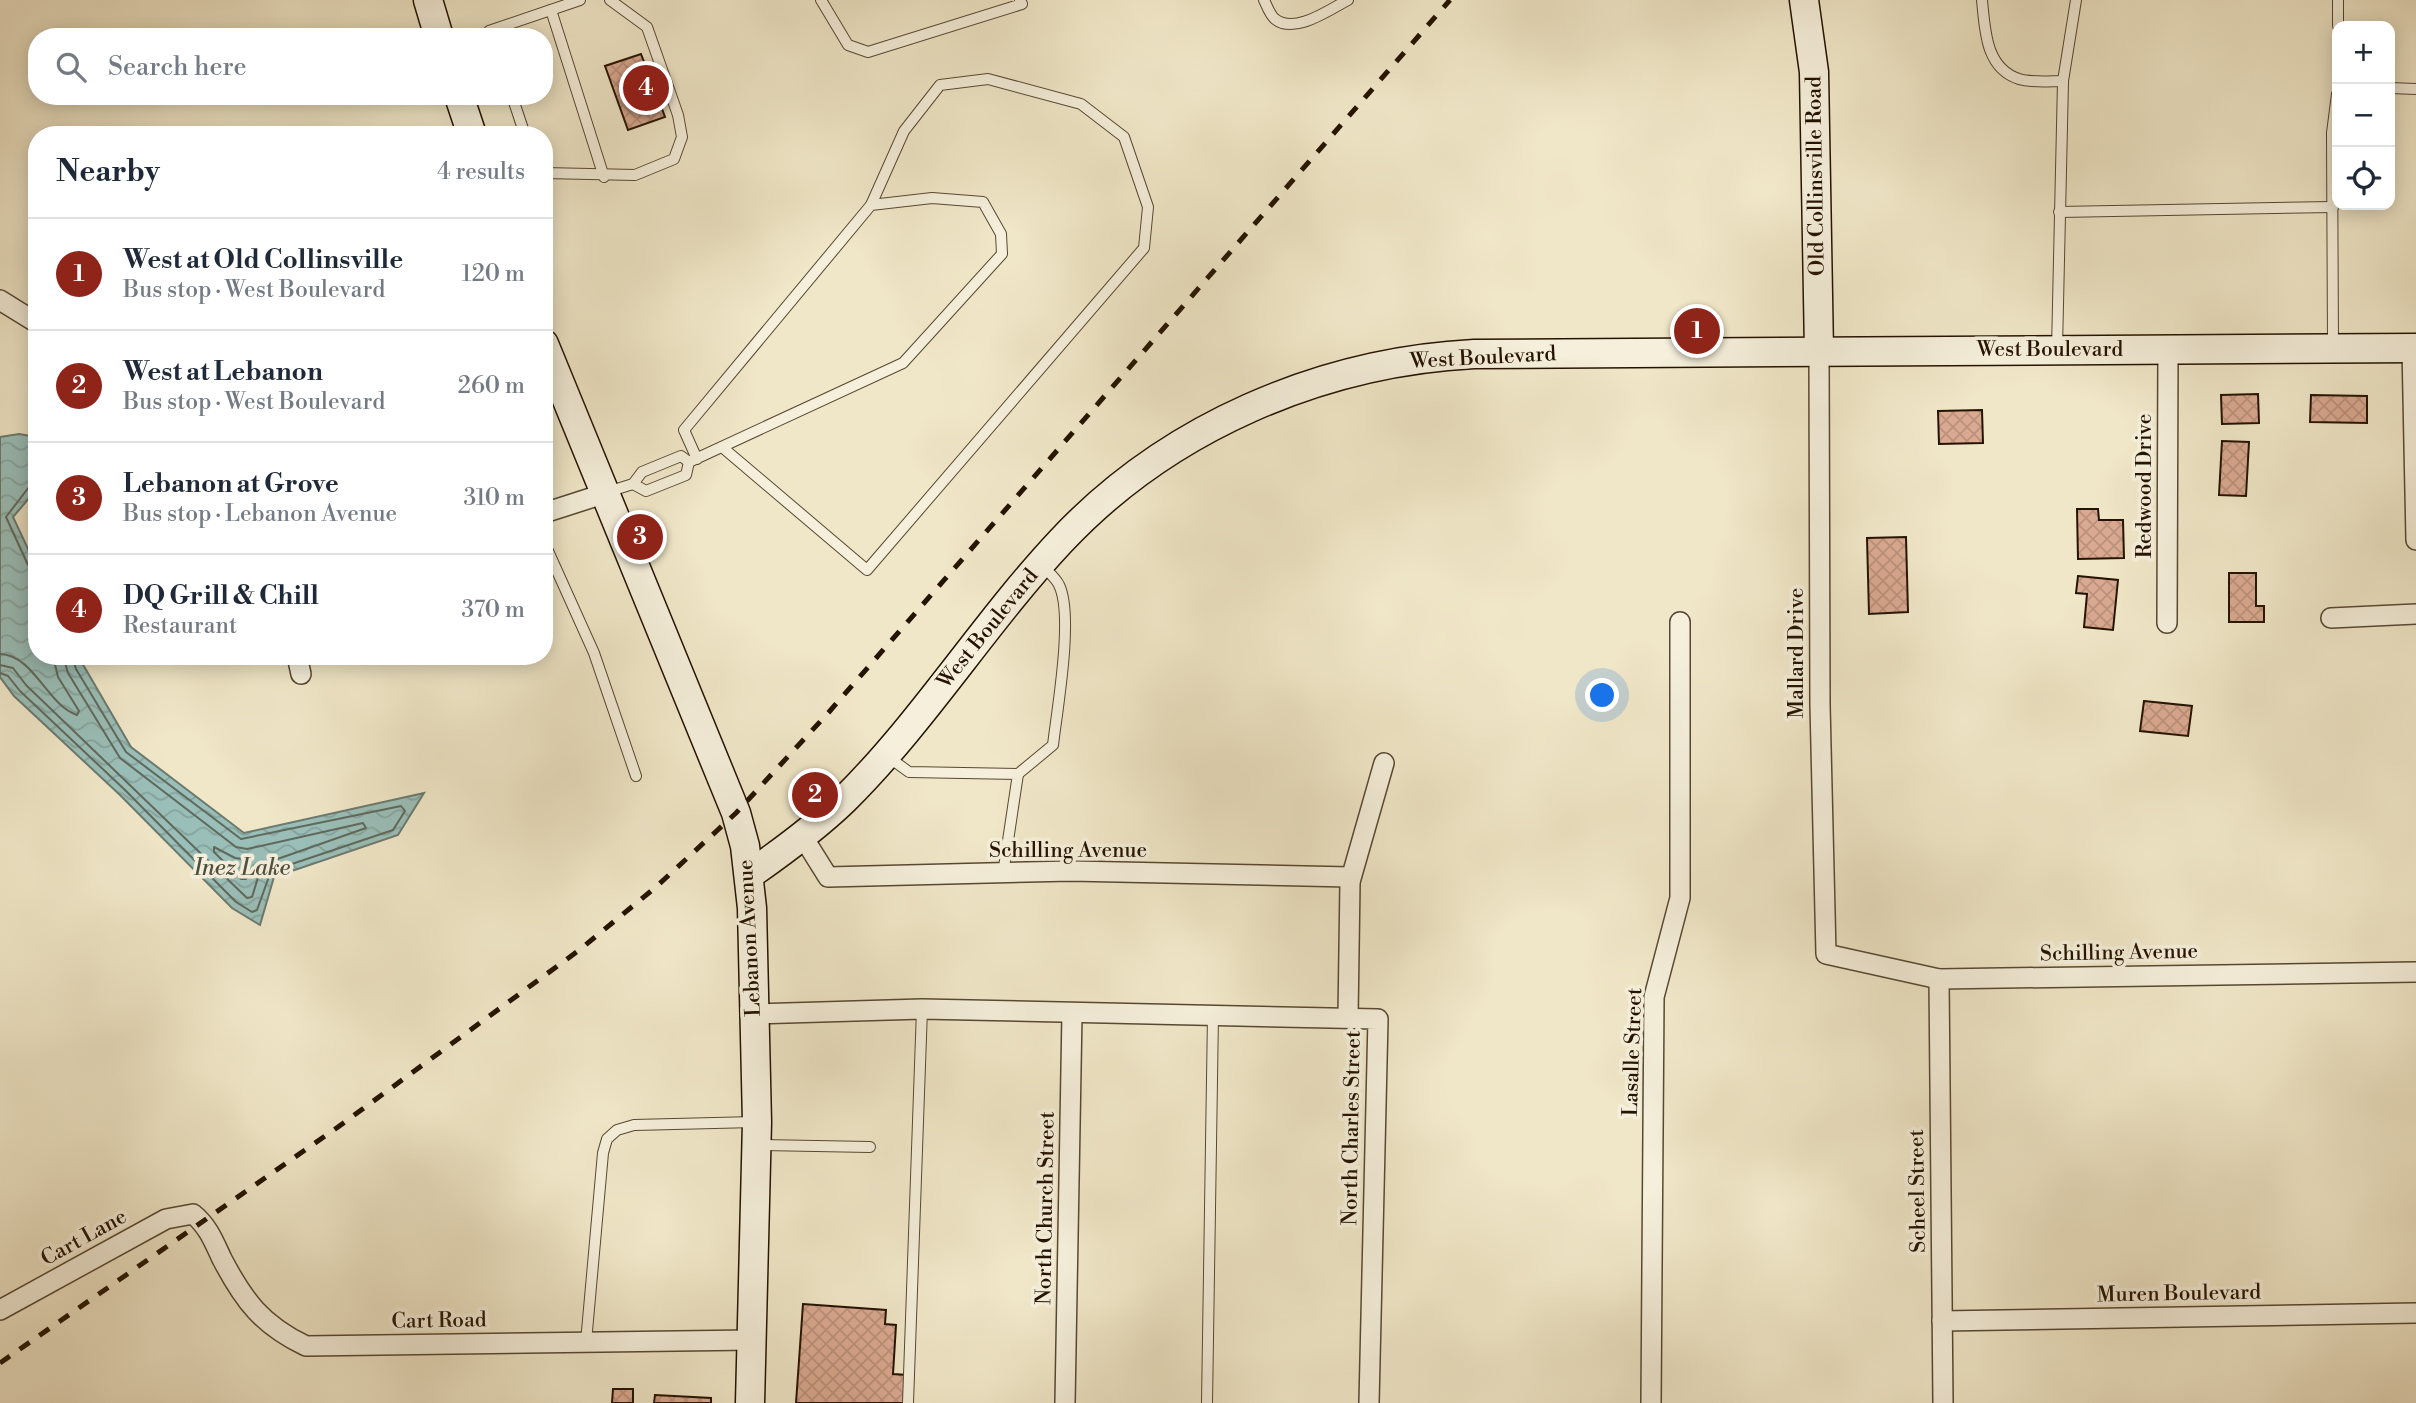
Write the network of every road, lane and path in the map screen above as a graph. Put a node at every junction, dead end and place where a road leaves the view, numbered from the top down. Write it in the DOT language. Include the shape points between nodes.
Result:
graph roads {
  1 [pos="428,0"];
  2 [pos="580,0"];
  3 [pos="610,0"];
  4 [pos="821,0"];
  5 [pos="1020,0"];
  6 [pos="1264,0"];
  7 [pos="1348,0"];
  8 [pos="1804,0"];
  9 [pos="1982,0"];
  10 [pos="2076,0"];
  11 [pos="2338,0"];
  12 [pos="551,10"];
  13 [pos="2338,21"];
  14 [pos="436,28"];
  15 [pos="500,28"];
  16 [pos="2063,81"];
  17 [pos="2395,88"];
  18 [pos="2416,89"];
  19 [pos="462,105"];
  20 [pos="515,105"];
  21 [pos="469,126"];
  22 [pos="522,126"];
  23 [pos="553,174"];
  24 [pos="604,177"];
  25 [pos="871,205"];
  26 [pos="2332,207"];
  27 [pos="2333,210"];
  28 [pos="2059,212"];
  29 [pos="0,300"];
  30 [pos="28,317"];
  31 [pos="2333,348"];
  32 [pos="2414,348"];
  33 [pos="2057,350"];
  34 [pos="2168,350"];
  35 [pos="1819,352"];
  36 [pos="553,368"];
  37 [pos="722,447"];
  38 [pos="693,460"];
  39 [pos="633,484"];
  40 [pos="603,494"];
  41 [pos="553,510"];
  42 [pos="2416,540"];
  43 [pos="553,562"];
  44 [pos="1041,564"];
  45 [pos="2416,614"];
  46 [pos="2331,618"];
  47 [pos="1680,622"];
  48 [pos="2167,623"];
  49 [pos="886,755"];
  50 [pos="1384,763"];
  51 [pos="1018,774"];
  52 [pos="636,776"];
  53 [pos="803,837"];
  54 [pos="1003,874"];
  55 [pos="749,875"];
  56 [pos="1350,882"];
  57 [pos="1826,954"];
  58 [pos="2416,972"];
  59 [pos="1939,978"];
  60 [pos="922,1009"];
  61 [pos="1072,1013"];
  62 [pos="754,1014"];
  63 [pos="1213,1015"];
  64 [pos="1348,1017"];
  65 [pos="757,1133"];
  66 [pos="870,1147"];
  67 [pos="193,1214"];
  68 [pos="0,1310"];
  69 [pos="2416,1313"];
  70 [pos="1942,1321"];
  71 [pos="752,1340"];
  72 [pos="586,1342"];
  73 [pos="750,1403"];
  74 [pos="908,1403"];
  75 [pos="1065,1403"];
  76 [pos="1208,1403"];
  77 [pos="1369,1403"];
  78 [pos="1651,1403"];
  79 [pos="1943,1403"];
  1 -- 14 [label="street"];
  2 -- 12 [label="lane"];
  3 -- 24 [label="lane" via="647,26 682,137 674,159 635,175"];
  4 -- 5 [label="lane" via="848,45 868,52 1022,4"];
  6 -- 7 [label="lane" via="1274,19 1285,24 1309,20"];
  8 -- 35 [label="street, Old Collinsville Road" via="1815,79"];
  9 -- 16 [label="lane" via="1987,48 2000,65 2019,79"];
  10 -- 16 [label="lane"];
  11 -- 13 [label="lane"];
  12 -- 15 [label="lane"];
  12 -- 24 [label="lane"];
  16 -- 28 [label="lane"];
  17 -- 18 [label="lane"];
  19 -- 21 [label="street"];
  20 -- 22 [label="lane"];
  23 -- 24 [label="lane"];
  25 -- 37 [label="lane" via="932,198 982,202 1001,234 1002,254 903,363"];
  25 -- 37 [label="lane" via="904,131 940,85 988,79 1081,104 1124,137 1148,207 1144,248 867,570"];
  25 -- 38 [label="lane" via="684,430"];
  26 -- 28 [label="lane"];
  27 -- 31 [label="lane"];
  28 -- 33 [label="lane"];
  29 -- 30 [label="street"];
  31 -- 32 [label="street, West Boulevard"];
  31 -- 34 [label="street, West Boulevard"];
  32 -- 42 [label="street"];
  33 -- 34 [label="street, West Boulevard"];
  33 -- 35 [label="street, West Boulevard"];
  34 -- 48 [label="street, Redwood Drive"];
  35 -- 44 [label="street, West Boulevard" via="1455,355 1331,378 1254,406 1175,448 1099,505"];
  35 -- 57 [label="street, Mallard Drive"];
  36 -- 40 [label="street, Lebanon Avenue"];
  37 -- 38 [label="lane"];
  38 -- 39 [label="lane" via="681,456 642,472"];
  38 -- 39 [label="lane" via="686,475 646,491"];
  39 -- 40 [label="lane"];
  40 -- 41 [label="street"];
  40 -- 55 [label="street, Lebanon Avenue" via="736,813"];
  43 -- 52 [label="lane" via="594,653"];
  44 -- 49 [label="street, West Boulevard"];
  44 -- 51 [label="lane" via="1059,585 1064,604 1062,667 1053,745"];
  45 -- 46 [label="street"];
  47 -- 78 [label="street, Lasalle Street" via="1680,898 1654,997"];
  49 -- 51 [label="lane" via="909,772"];
  49 -- 53 [label="street, West Boulevard"];
  50 -- 56 [label="street, North Charles Street"];
  51 -- 54 [label="lane"];
  53 -- 54 [label="street, Schilling Avenue" via="828,877"];
  53 -- 55 [label="street, West Boulevard"];
  54 -- 56 [label="street, Schilling Avenue" via="1308,876 1350,877"];
  55 -- 62 [label="street, Lebanon Avenue"];
  56 -- 64 [label="street, North Charles Street"];
  57 -- 59 [label="street, Schilling Avenue"];
  58 -- 59 [label="street, Schilling Avenue"];
  59 -- 70 [label="street, Scheel Street"];
  60 -- 61 [label="street"];
  60 -- 62 [label="street"];
  60 -- 74 [label="lane"];
  61 -- 63 [label="street"];
  61 -- 75 [label="street, North Church Street"];
  62 -- 65 [label="street, Lebanon Avenue"];
  63 -- 64 [label="street"];
  63 -- 76 [label="lane"];
  64 -- 77 [label="street, North Charles Street" via="1377,1018"];
  65 -- 66 [label="lane"];
  65 -- 71 [label="street, Lebanon Avenue"];
  65 -- 72 [label="lane" via="634,1125 607,1139 598,1183"];
  67 -- 68 [label="street, Cart Lane" via="166,1219"];
  67 -- 72 [label="street, Cart Road" via="204,1223 236,1286 254,1310 278,1333 306,1346"];
  69 -- 70 [label="street, Muren Boulevard"];
  70 -- 79 [label="street, Scheel Street"];
  71 -- 72 [label="street, Cart Road"];
  71 -- 73 [label="street, Lebanon Avenue"];
}
